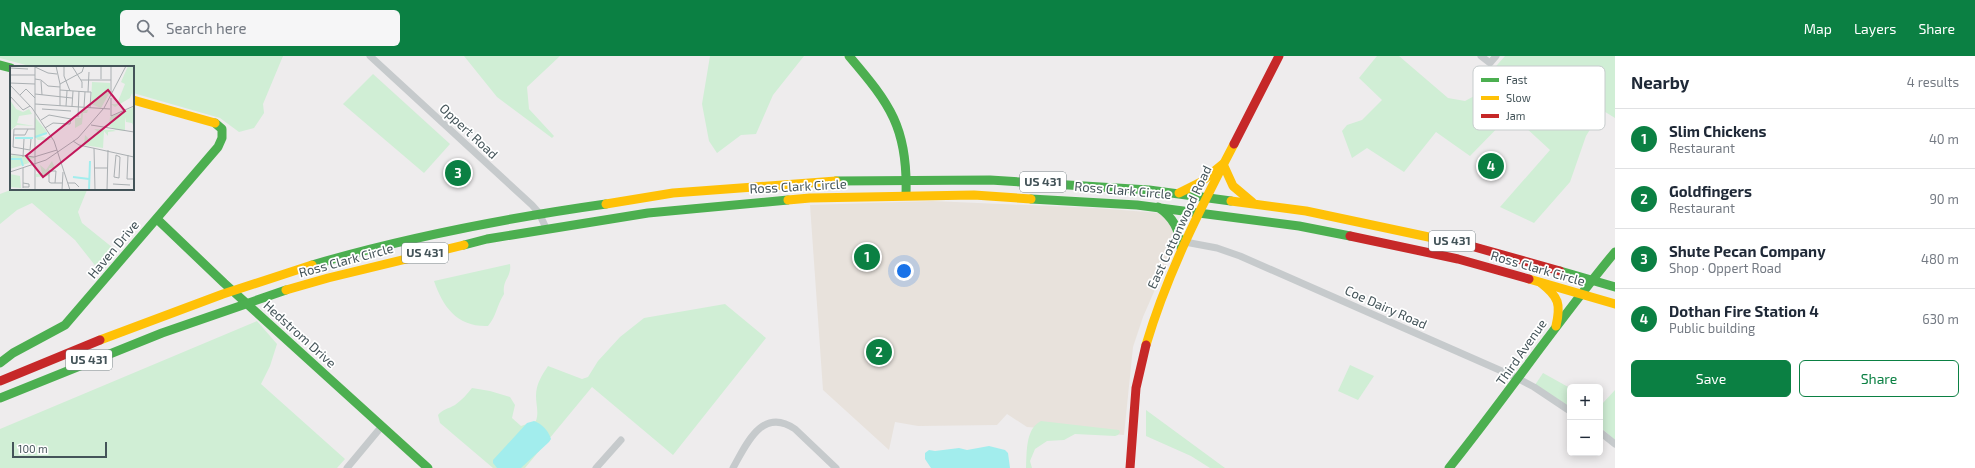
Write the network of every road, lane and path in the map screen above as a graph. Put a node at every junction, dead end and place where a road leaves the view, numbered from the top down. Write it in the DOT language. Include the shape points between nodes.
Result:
graph roads {
  1 [pos="370,56"];
  2 [pos="849,56"];
  3 [pos="1279,56"];
  4 [pos="1481,56"];
  5 [pos="1496,56"];
  6 [pos="0,65"];
  7 [pos="10,68"];
  8 [pos="134,100"];
  9 [pos="1223,164"];
  10 [pos="907,179"];
  11 [pos="1002,180"];
  12 [pos="705,190"];
  13 [pos="1179,193"];
  14 [pos="906,194"];
  15 [pos="992,196"];
  16 [pos="1208,196"];
  17 [pos="1253,202"];
  18 [pos="708,205"];
  19 [pos="1157,206"];
  20 [pos="1201,211"];
  21 [pos="539,213"];
  22 [pos="156,218"];
  23 [pos="546,228"];
  24 [pos="1425,235"];
  25 [pos="1183,245"];
  26 [pos="1421,250"];
  27 [pos="1615,252"];
  28 [pos="1592,280"];
  29 [pos="1539,281"];
  30 [pos="1615,287"];
  31 [pos="232,290"];
  32 [pos="1581,293"];
  33 [pos="246,303"];
  34 [pos="1615,304"];
  35 [pos="1556,326"];
  36 [pos="0,363"];
  37 [pos="1519,378"];
  38 [pos="0,381"];
  39 [pos="0,398"];
  40 [pos="1567,409"];
  41 [pos="382,426"];
  42 [pos="1603,434"];
  43 [pos="621,440"];
  44 [pos="1615,444"];
  45 [pos="347,468"];
  46 [pos="428,468"];
  47 [pos="596,468"];
  48 [pos="733,468"];
  49 [pos="836,468"];
  50 [pos="1130,468"];
  51 [pos="1449,468"];
  1 -- 21 [label="street, Oppert Road"];
  2 -- 10 [label="main road" via="881,93 891,111 899,133"];
  3 -- 9 [label="main road, East Cottonwood Road"];
  4 -- 5 [label="street" via="1490,63"];
  6 -- 7 [label="main road"];
  8 -- 22 [label="main road, Haven Drive" via="213,121 222,129 218,147"];
  9 -- 13 [label="main road" via="1201,182"];
  9 -- 16 [label="main road, East Cottonwood Road"];
  9 -- 17 [label="main road" via="1233,186"];
  10 -- 11 [label="main road, Ross Clark Circle / US 431"];
  10 -- 12 [label="main road, Ross Clark Circle / US 431" via="820,181"];
  10 -- 14 [label="main road"];
  11 -- 13 [label="main road, Ross Clark Circle / US 431" via="1099,185"];
  11 -- 15 [label="main road" via="1000,190"];
  12 -- 18 [label="main road"];
  12 -- 21 [label="main road, Ross Clark Circle / US 431"];
  13 -- 16 [label="main road, Ross Clark Circle / US 431"];
  14 -- 15 [label="main road, Ross Clark Circle / US 431"];
  14 -- 18 [label="main road, Ross Clark Circle / US 431"];
  15 -- 19 [label="main road, Ross Clark Circle / US 431"];
  16 -- 17 [label="main road, Ross Clark Circle / US 431"];
  16 -- 20 [label="main road, East Cottonwood Road"];
  17 -- 24 [label="main road, Ross Clark Circle / US 431"];
  18 -- 23 [label="main road, Ross Clark Circle / US 431"];
  19 -- 20 [label="main road, Ross Clark Circle / US 431"];
  19 -- 25 [label="main road" via="1176,222"];
  20 -- 25 [label="main road, East Cottonwood Road"];
  20 -- 26 [label="main road, Ross Clark Circle / US 431" via="1314,229"];
  21 -- 23 [label="street, Oppert Road"];
  21 -- 31 [label="main road, Ross Clark Circle / US 431" via="359,253"];
  22 -- 31 [label="main road, Hedstrom Drive"];
  22 -- 36 [label="main road, Haven Drive" via="65,325 53,334 8,356"];
  23 -- 33 [label="main road, Ross Clark Circle / US 431" via="416,255 326,278"];
  24 -- 26 [label="main road"];
  24 -- 28 [label="main road, Ross Clark Circle / US 431"];
  25 -- 37 [label="street, Coe Dairy Road" via="1217,248 1240,256"];
  25 -- 50 [label="main road, East Cottonwood Road" via="1156,309 1141,363 1133,413"];
  26 -- 29 [label="main road, Ross Clark Circle / US 431"];
  27 -- 28 [label="main road, Third Avenue"];
  28 -- 30 [label="main road, Ross Clark Circle / US 431"];
  28 -- 32 [label="main road, Third Avenue"];
  29 -- 32 [label="main road, Ross Clark Circle / US 431"];
  29 -- 35 [label="main road" via="1558,300 1560,309"];
  31 -- 33 [label="main road, Hedstrom Drive"];
  31 -- 38 [label="main road, Ross Clark Circle / US 431" via="100,339"];
  32 -- 34 [label="main road, Ross Clark Circle / US 431"];
  32 -- 35 [label="main road, Third Avenue"];
  33 -- 39 [label="main road, Ross Clark Circle / US 431" via="117,349"];
  33 -- 41 [label="main road, Hedstrom Drive"];
  35 -- 37 [label="main road, Third Avenue"];
  37 -- 40 [label="street, Coe Dairy Road"];
  37 -- 51 [label="main road, Third Avenue"];
  41 -- 45 [label="street"];
  41 -- 46 [label="main road, Hedstrom Drive"];
  42 -- 44 [label="street"];
  43 -- 47 [label="street"];
  48 -- 49 [label="street" via="756,431 772,419 795,429"];
}
